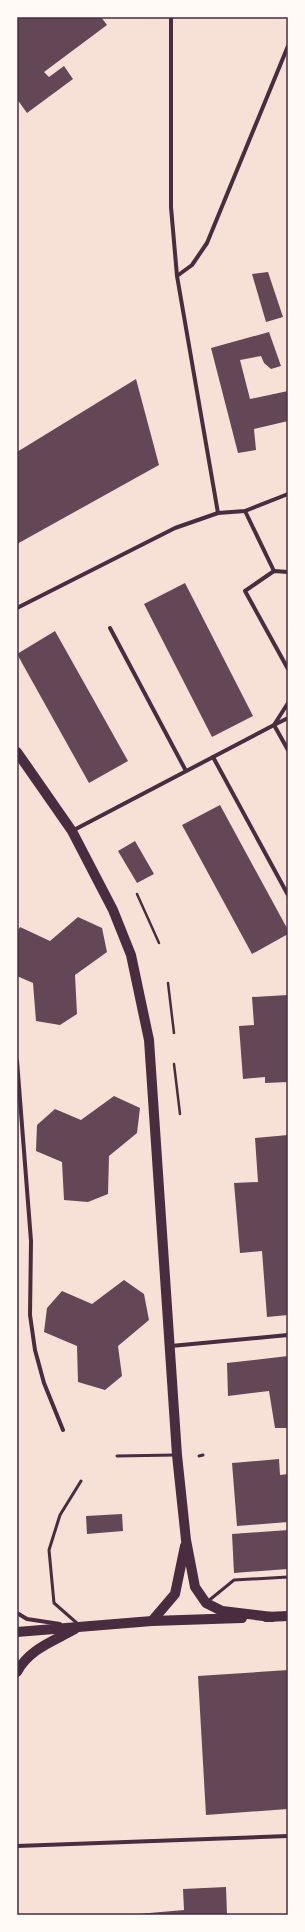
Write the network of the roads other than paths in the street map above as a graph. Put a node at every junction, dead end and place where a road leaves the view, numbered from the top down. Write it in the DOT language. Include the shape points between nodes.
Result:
graph roads {
  1 [pos="170,17"];
  2 [pos="288,46"];
  3 [pos="176,276"];
  4 [pos="288,494"];
  5 [pos="245,511"];
  6 [pos="218,513"];
  7 [pos="274,571"];
  8 [pos="288,572"];
  9 [pos="17,608"];
  10 [pos="110,628"];
  11 [pos="288,669"];
  12 [pos="288,703"];
  13 [pos="288,718"];
  14 [pos="274,725"];
  15 [pos="288,750"];
  16 [pos="17,753"];
  17 [pos="213,757"];
  18 [pos="186,771"];
  19 [pos="72,831"];
  20 [pos="288,895"];
  21 [pos="17,1061"];
  22 [pos="288,1335"];
  23 [pos="170,1346"];
  24 [pos="63,1430"];
  25 [pos="177,1455"];
  26 [pos="117,1456"];
  27 [pos="81,1481"];
  28 [pos="186,1540"];
  29 [pos="288,1577"];
  30 [pos="206,1603"];
  31 [pos="17,1613"];
  32 [pos="288,1616"];
  33 [pos="272,1617"];
  34 [pos="152,1621"];
  35 [pos="81,1627"];
  36 [pos="17,1632"];
  37 [pos="17,1672"];
  38 [pos="288,1836"];
  39 [pos="17,1846"];
  1 -- 3 [label="street" via="171,207"];
  2 -- 3 [label="street" via="207,243 192,265"];
  3 -- 6 [label="street"];
  4 -- 5 [label="street"];
  5 -- 6 [label="street"];
  5 -- 7 [label="street"];
  6 -- 9 [label="street" via="175,528"];
  7 -- 8 [label="street"];
  7 -- 11 [label="street" via="245,592"];
  10 -- 18 [label="street"];
  12 -- 14 [label="street"];
  13 -- 14 [label="street"];
  14 -- 15 [label="street"];
  14 -- 17 [label="street"];
  16 -- 19 [label="main road"];
  17 -- 18 [label="street"];
  17 -- 20 [label="street"];
  18 -- 19 [label="street"];
  19 -- 23 [label="main road" via="113,910 131,955 149,1040"];
  21 -- 24 [label="street" via="30,1241 30,1315 35,1350 44,1383"];
  22 -- 23 [label="street"];
  23 -- 25 [label="main road"];
  25 -- 26 [label="lane"];
  25 -- 28 [label="main road"];
  27 -- 35 [label="lane" via="60,1515 48,1550 54,1603"];
  28 -- 30 [label="main road" via="195,1587"];
  28 -- 34 [label="main road" via="175,1594"];
  29 -- 30 [label="lane" via="234,1580"];
  30 -- 33 [label="main road" via="222,1611"];
  31 -- 35 [label="street" via="27,1619"];
  32 -- 33 [label="main road"];
  33 -- 34 [label="main road"];
  34 -- 35 [label="main road"];
  35 -- 36 [label="main road"];
  35 -- 37 [label="main road" via="34,1650"];
  38 -- 39 [label="street"];
}
